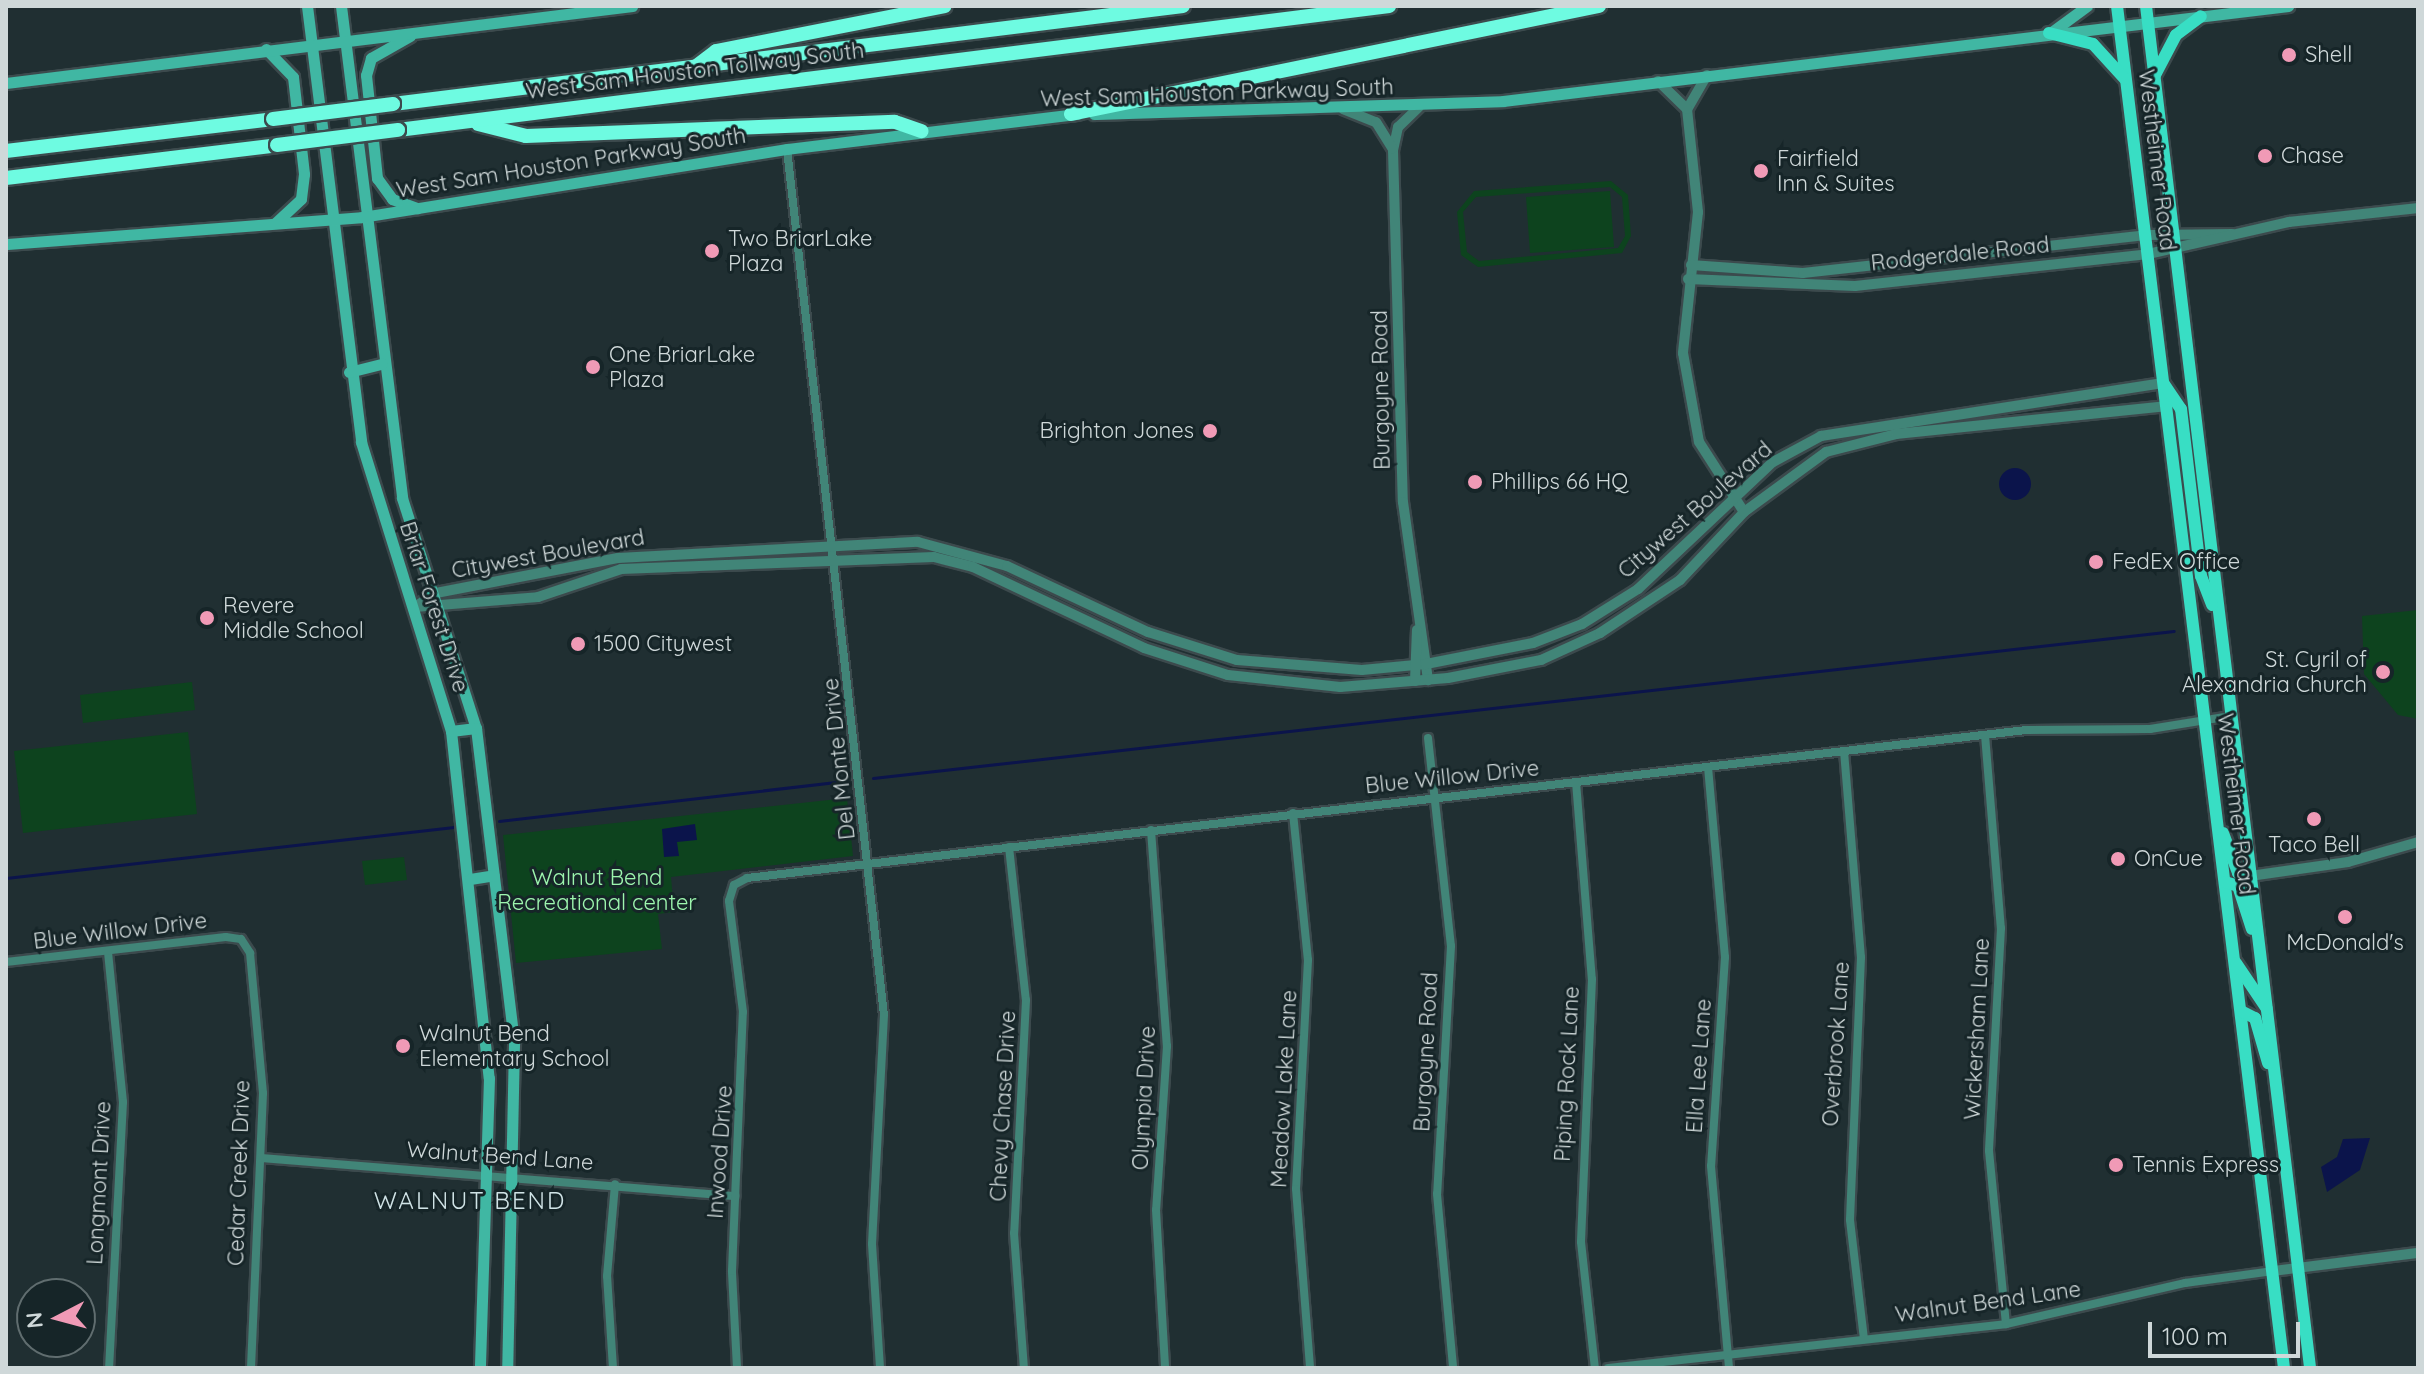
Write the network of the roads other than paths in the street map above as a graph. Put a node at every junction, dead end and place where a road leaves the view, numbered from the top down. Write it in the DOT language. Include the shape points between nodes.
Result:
graph roads {
  1 [pos="307,6"];
  2 [pos="341,6"];
  3 [pos="632,6"];
  4 [pos="945,6"];
  5 [pos="1183,6"];
  6 [pos="1389,6"];
  7 [pos="1599,6"];
  8 [pos="2087,6"];
  9 [pos="2117,6"];
  10 [pos="2146,6"];
  11 [pos="2186,6"];
  12 [pos="2288,6"];
  13 [pos="2201,16"];
  14 [pos="2148,22"];
  15 [pos="2119,25"];
  16 [pos="2049,33"];
  17 [pos="414,34"];
  18 [pos="345,41"];
  19 [pos="311,45"];
  20 [pos="266,49"];
  21 [pos="692,69"];
  22 [pos="1707,75"];
  23 [pos="2154,77"];
  24 [pos="1658,81"];
  25 [pos="2126,81"];
  26 [pos="6,83"];
  27 [pos="1419,107"];
  28 [pos="1341,109"];
  29 [pos="1687,109"];
  30 [pos="1071,114"];
  31 [pos="469,122"];
  32 [pos="921,131"];
  33 [pos="787,149"];
  34 [pos="1393,150"];
  35 [pos="6,151"];
  36 [pos="6,178"];
  37 [pos="2418,208"];
  38 [pos="421,209"];
  39 [pos="362,217"];
  40 [pos="332,220"];
  41 [pos="274,223"];
  42 [pos="2172,233"];
  43 [pos="2232,234"];
  44 [pos="2146,235"];
  45 [pos="6,244"];
  46 [pos="2173,248"];
  47 [pos="1991,251"];
  48 [pos="2148,254"];
  49 [pos="1691,265"];
  50 [pos="1853,268"];
  51 [pos="1993,270"];
  52 [pos="1688,279"];
  53 [pos="1855,286"];
  54 [pos="382,364"];
  55 [pos="349,372"];
  56 [pos="2163,383"];
  57 [pos="2168,406"];
  58 [pos="1732,498"];
  59 [pos="1744,512"];
  60 [pos="834,546"];
  61 [pos="835,561"];
  62 [pos="436,593"];
  63 [pos="415,607"];
  64 [pos="442,610"];
  65 [pos="2220,627"];
  66 [pos="1417,630"];
  67 [pos="1426,664"];
  68 [pos="1414,665"];
  69 [pos="1428,680"];
  70 [pos="1415,681"];
  71 [pos="2231,716"];
  72 [pos="2205,720"];
  73 [pos="476,728"];
  74 [pos="451,731"];
  75 [pos="1985,735"];
  76 [pos="1428,738"];
  77 [pos="1844,751"];
  78 [pos="1708,767"];
  79 [pos="1576,782"];
  80 [pos="1434,798"];
  81 [pos="1293,813"];
  82 [pos="2217,819"];
  83 [pos="1151,830"];
  84 [pos="2418,842"];
  85 [pos="1009,847"];
  86 [pos="869,864"];
  87 [pos="494,875"];
  88 [pos="2250,876"];
  89 [pos="470,879"];
  90 [pos="2225,882"];
  91 [pos="734,939"];
  92 [pos="2259,947"];
  93 [pos="108,952"];
  94 [pos="6,962"];
  95 [pos="2236,963"];
  96 [pos="253,980"];
  97 [pos="2267,1010"];
  98 [pos="2241,1011"];
  99 [pos="2276,1085"];
  100 [pos="262,1158"];
  101 [pos="485,1175"];
  102 [pos="512,1177"];
  103 [pos="615,1184"];
  104 [pos="735,1196"];
  105 [pos="2418,1253"];
  106 [pos="2298,1268"];
  107 [pos="2273,1271"];
  108 [pos="2006,1324"];
  109 [pos="1864,1339"];
  110 [pos="1727,1355"];
  111 [pos="109,1368"];
  112 [pos="251,1368"];
  113 [pos="480,1368"];
  114 [pos="507,1368"];
  115 [pos="613,1368"];
  116 [pos="737,1368"];
  117 [pos="880,1368"];
  118 [pos="1024,1368"];
  119 [pos="1165,1368"];
  120 [pos="1310,1368"];
  121 [pos="1453,1368"];
  122 [pos="1595,1368"];
  123 [pos="1608,1368"];
  124 [pos="1729,1368"];
  125 [pos="2284,1368"];
  126 [pos="2310,1368"];
  1 -- 19 [label="main road, Briar Forest Drive"];
  2 -- 18 [label="main road, Briar Forest Drive"];
  3 -- 17 [label="main road"];
  4 -- 21 [label="highway" via="716,51"];
  5 -- 21 [label="highway, West Sam Houston Tollway South"];
  6 -- 31 [label="highway, West Sam Houston Tollway South"];
  7 -- 30 [label="highway"];
  8 -- 16 [label="main road"];
  9 -- 15 [label="main road, Westheimer Road"];
  10 -- 14 [label="main road, Westheimer Road"];
  11 -- 13 [label="main road"];
  12 -- 13 [label="main road, West Sam Houston Parkway South"];
  13 -- 14 [label="main road, West Sam Houston Parkway South"];
  13 -- 23 [label="main road" via="2176,35"];
  14 -- 15 [label="main road, West Sam Houston Parkway South"];
  14 -- 23 [label="main road, Westheimer Road"];
  15 -- 16 [label="main road, West Sam Houston Parkway South"];
  15 -- 25 [label="main road, Westheimer Road"];
  16 -- 22 [label="main road, West Sam Houston Parkway South"];
  16 -- 25 [label="main road" via="2093,44"];
  17 -- 18 [label="main road"];
  17 -- 38 [label="main road" via="371,58 366,75 377,178 392,199"];
  18 -- 19 [label="main road"];
  18 -- 39 [label="main road, Briar Forest Drive"];
  19 -- 20 [label="main road"];
  19 -- 40 [label="main road, Briar Forest Drive"];
  20 -- 26 [label="main road"];
  20 -- 41 [label="main road" via="293,77 304,174 301,199"];
  21 -- 35 [label="highway, West Sam Houston Tollway South, bridge"];
  22 -- 24 [label="main road, West Sam Houston Parkway South"];
  22 -- 29 [label="street"];
  23 -- 42 [label="main road, Westheimer Road"];
  24 -- 27 [label="main road, West Sam Houston Parkway South"];
  24 -- 29 [label="street"];
  25 -- 44 [label="main road, Westheimer Road"];
  27 -- 28 [label="main road, West Sam Houston Parkway South"];
  27 -- 34 [label="street, Burgoyne Road" via="1398,127"];
  28 -- 30 [label="main road, West Sam Houston Parkway South"];
  28 -- 34 [label="street" via="1376,122"];
  29 -- 49 [label="street" via="1698,212"];
  30 -- 32 [label="main road, West Sam Houston Parkway South"];
  31 -- 32 [label="highway" via="526,136 895,122"];
  31 -- 36 [label="highway, West Sam Houston Tollway South, bridge"];
  32 -- 33 [label="main road, West Sam Houston Parkway South"];
  33 -- 38 [label="main road, West Sam Houston Parkway South"];
  33 -- 60 [label="street, Del Monte Drive"];
  34 -- 66 [label="street, Burgoyne Road" via="1403,502"];
  37 -- 43 [label="street, Rodgerdale Road"];
  38 -- 39 [label="main road, West Sam Houston Parkway South"];
  39 -- 40 [label="main road, West Sam Houston Parkway South"];
  39 -- 54 [label="main road, Briar Forest Drive"];
  40 -- 41 [label="main road, West Sam Houston Parkway South"];
  40 -- 55 [label="main road, Briar Forest Drive"];
  41 -- 45 [label="main road, West Sam Houston Parkway South"];
  42 -- 43 [label="street, Rodgerdale Road"];
  42 -- 44 [label="street, Rodgerdale Road"];
  42 -- 46 [label="main road, Westheimer Road"];
  43 -- 46 [label="street, Rodgerdale Road"];
  44 -- 47 [label="street, Rodgerdale Road"];
  44 -- 48 [label="main road, Westheimer Road"];
  46 -- 48 [label="street, Rodgerdale Road"];
  46 -- 65 [label="main road, Westheimer Road"];
  47 -- 50 [label="street, Rodgerdale Road"];
  47 -- 51 [label="street"];
  48 -- 51 [label="street, Rodgerdale Road"];
  48 -- 56 [label="main road, Westheimer Road"];
  49 -- 50 [label="street, Rodgerdale Road" via="1757,273"];
  49 -- 52 [label="street"];
  50 -- 53 [label="street"];
  51 -- 53 [label="street, Rodgerdale Road"];
  52 -- 53 [label="street, Rodgerdale Road"];
  52 -- 58 [label="street" via="1683,353 1699,442"];
  54 -- 55 [label="main road"];
  54 -- 62 [label="main road, Briar Forest Drive" via="402,498"];
  55 -- 63 [label="main road, Briar Forest Drive" via="376,498"];
  56 -- 57 [label="main road, Westheimer Road"];
  56 -- 58 [label="street, Citywest Boulevard" via="1849,427 1773,462"];
  56 -- 65 [label="main road" via="2181,409 2201,576"];
  57 -- 59 [label="street, Citywest Boulevard" via="1876,439 1826,452"];
  57 -- 72 [label="main road, Westheimer Road"];
  58 -- 59 [label="street"];
  58 -- 67 [label="street, Citywest Boulevard" via="1638,589 1582,624 1533,643"];
  59 -- 69 [label="street, Citywest Boulevard" via="1680,580 1600,633 1541,660"];
  60 -- 61 [label="street, Del Monte Drive"];
  60 -- 62 [label="street, Citywest Boulevard" via="618,558"];
  60 -- 68 [label="street, Citywest Boulevard" via="953,547 1148,632 1237,660 1307,669"];
  61 -- 64 [label="street, Citywest Boulevard" via="621,569 538,597"];
  61 -- 70 [label="street, Citywest Boulevard" via="888,554 973,567 1144,648 1228,675 1340,687"];
  61 -- 86 [label="street, Del Monte Drive"];
  62 -- 63 [label="street, Citywest Boulevard"];
  62 -- 64 [label="main road, Briar Forest Drive"];
  63 -- 64 [label="street, Citywest Boulevard"];
  63 -- 74 [label="main road, Briar Forest Drive"];
  64 -- 73 [label="main road, Briar Forest Drive"];
  65 -- 71 [label="main road, Westheimer Road"];
  66 -- 67 [label="street, Burgoyne Road"];
  66 -- 68 [label="street, Burgoyne Road"];
  67 -- 68 [label="street, Citywest Boulevard"];
  67 -- 69 [label="street, Burgoyne Road"];
  68 -- 70 [label="street, Burgoyne Road"];
  69 -- 70 [label="street, Citywest Boulevard"];
  71 -- 72 [label="street, Blue Willow Drive"];
  71 -- 88 [label="main road, Westheimer Road"];
  72 -- 75 [label="street, Blue Willow Drive"];
  72 -- 82 [label="main road, Westheimer Road"];
  73 -- 74 [label="main road"];
  73 -- 87 [label="main road, Briar Forest Drive"];
  74 -- 89 [label="main road, Briar Forest Drive"];
  75 -- 77 [label="street, Blue Willow Drive"];
  75 -- 108 [label="street, Wickersham Lane" via="2001,928 1989,1151"];
  76 -- 80 [label="street, Burgoyne Road"];
  77 -- 78 [label="street, Blue Willow Drive"];
  77 -- 109 [label="street, Overbrook Lane" via="1861,957 1850,1220"];
  78 -- 79 [label="street, Blue Willow Drive"];
  78 -- 110 [label="street, Ella Lee Lane" via="1725,957 1711,1166"];
  79 -- 80 [label="street, Blue Willow Drive"];
  79 -- 122 [label="street, Piping Rock Lane" via="1592,979 1581,1242"];
  80 -- 81 [label="street, Blue Willow Drive"];
  80 -- 121 [label="street, Burgoyne Road" via="1451,946 1437,1194"];
  81 -- 83 [label="street, Blue Willow Drive"];
  81 -- 120 [label="street, Meadow Lake Lane" via="1308,960 1296,1189"];
  82 -- 88 [label="main road" via="2238,873"];
  82 -- 90 [label="main road, Westheimer Road"];
  83 -- 85 [label="street, Blue Willow Drive"];
  83 -- 119 [label="street, Olympia Drive" via="1167,1046 1156,1210"];
  84 -- 88 [label="street" via="2348,862"];
  85 -- 86 [label="street, Blue Willow Drive"];
  85 -- 118 [label="street, Chevy Chase Drive" via="1026,1000 1014,1233"];
  86 -- 91 [label="street, Blue Willow Drive" via="734,885"];
  86 -- 117 [label="street, Del Monte Drive" via="886,1063 872,1244"];
  87 -- 89 [label="main road"];
  87 -- 102 [label="main road, Briar Forest Drive" via="514,1044"];
  88 -- 92 [label="main road, Westheimer Road"];
  89 -- 101 [label="main road, Briar Forest Drive" via="489,1078"];
  90 -- 92 [label="main road" via="2238,886"];
  90 -- 95 [label="main road, Westheimer Road"];
  91 -- 104 [label="street, Inwood Drive" via="743,1084"];
  92 -- 97 [label="main road, Westheimer Road"];
  93 -- 94 [label="street, Blue Willow Drive"];
  93 -- 96 [label="street, Blue Willow Drive" via="241,939"];
  93 -- 111 [label="street, Longmont Drive" via="123,1102"];
  95 -- 97 [label="main road"];
  95 -- 98 [label="main road, Westheimer Road"];
  96 -- 100 [label="street, Cedar Creek Drive"];
  97 -- 99 [label="main road, Westheimer Road"];
  98 -- 99 [label="main road" via="2255,1018"];
  98 -- 107 [label="main road, Westheimer Road"];
  99 -- 106 [label="main road, Westheimer Road"];
  100 -- 101 [label="street, Walnut Bend Lane"];
  100 -- 112 [label="street, Cedar Creek Drive"];
  101 -- 102 [label="street, Walnut Bend Lane"];
  101 -- 113 [label="main road, Briar Forest Drive"];
  102 -- 103 [label="street, Walnut Bend Lane"];
  102 -- 114 [label="main road, Briar Forest Drive"];
  103 -- 104 [label="street, Walnut Bend Lane"];
  103 -- 115 [label="street" via="607,1276"];
  104 -- 116 [label="street, Inwood Drive"];
  105 -- 106 [label="street, Walnut Bend Lane"];
  106 -- 107 [label="street, Walnut Bend Lane"];
  106 -- 126 [label="main road, Westheimer Road"];
  107 -- 108 [label="street, Walnut Bend Lane" via="2185,1283"];
  107 -- 125 [label="main road, Westheimer Road"];
  108 -- 109 [label="street, Walnut Bend Lane"];
  109 -- 110 [label="street, Walnut Bend Lane"];
  110 -- 123 [label="street, Walnut Bend Lane"];
  110 -- 124 [label="street, Ella Lee Lane"];
}
